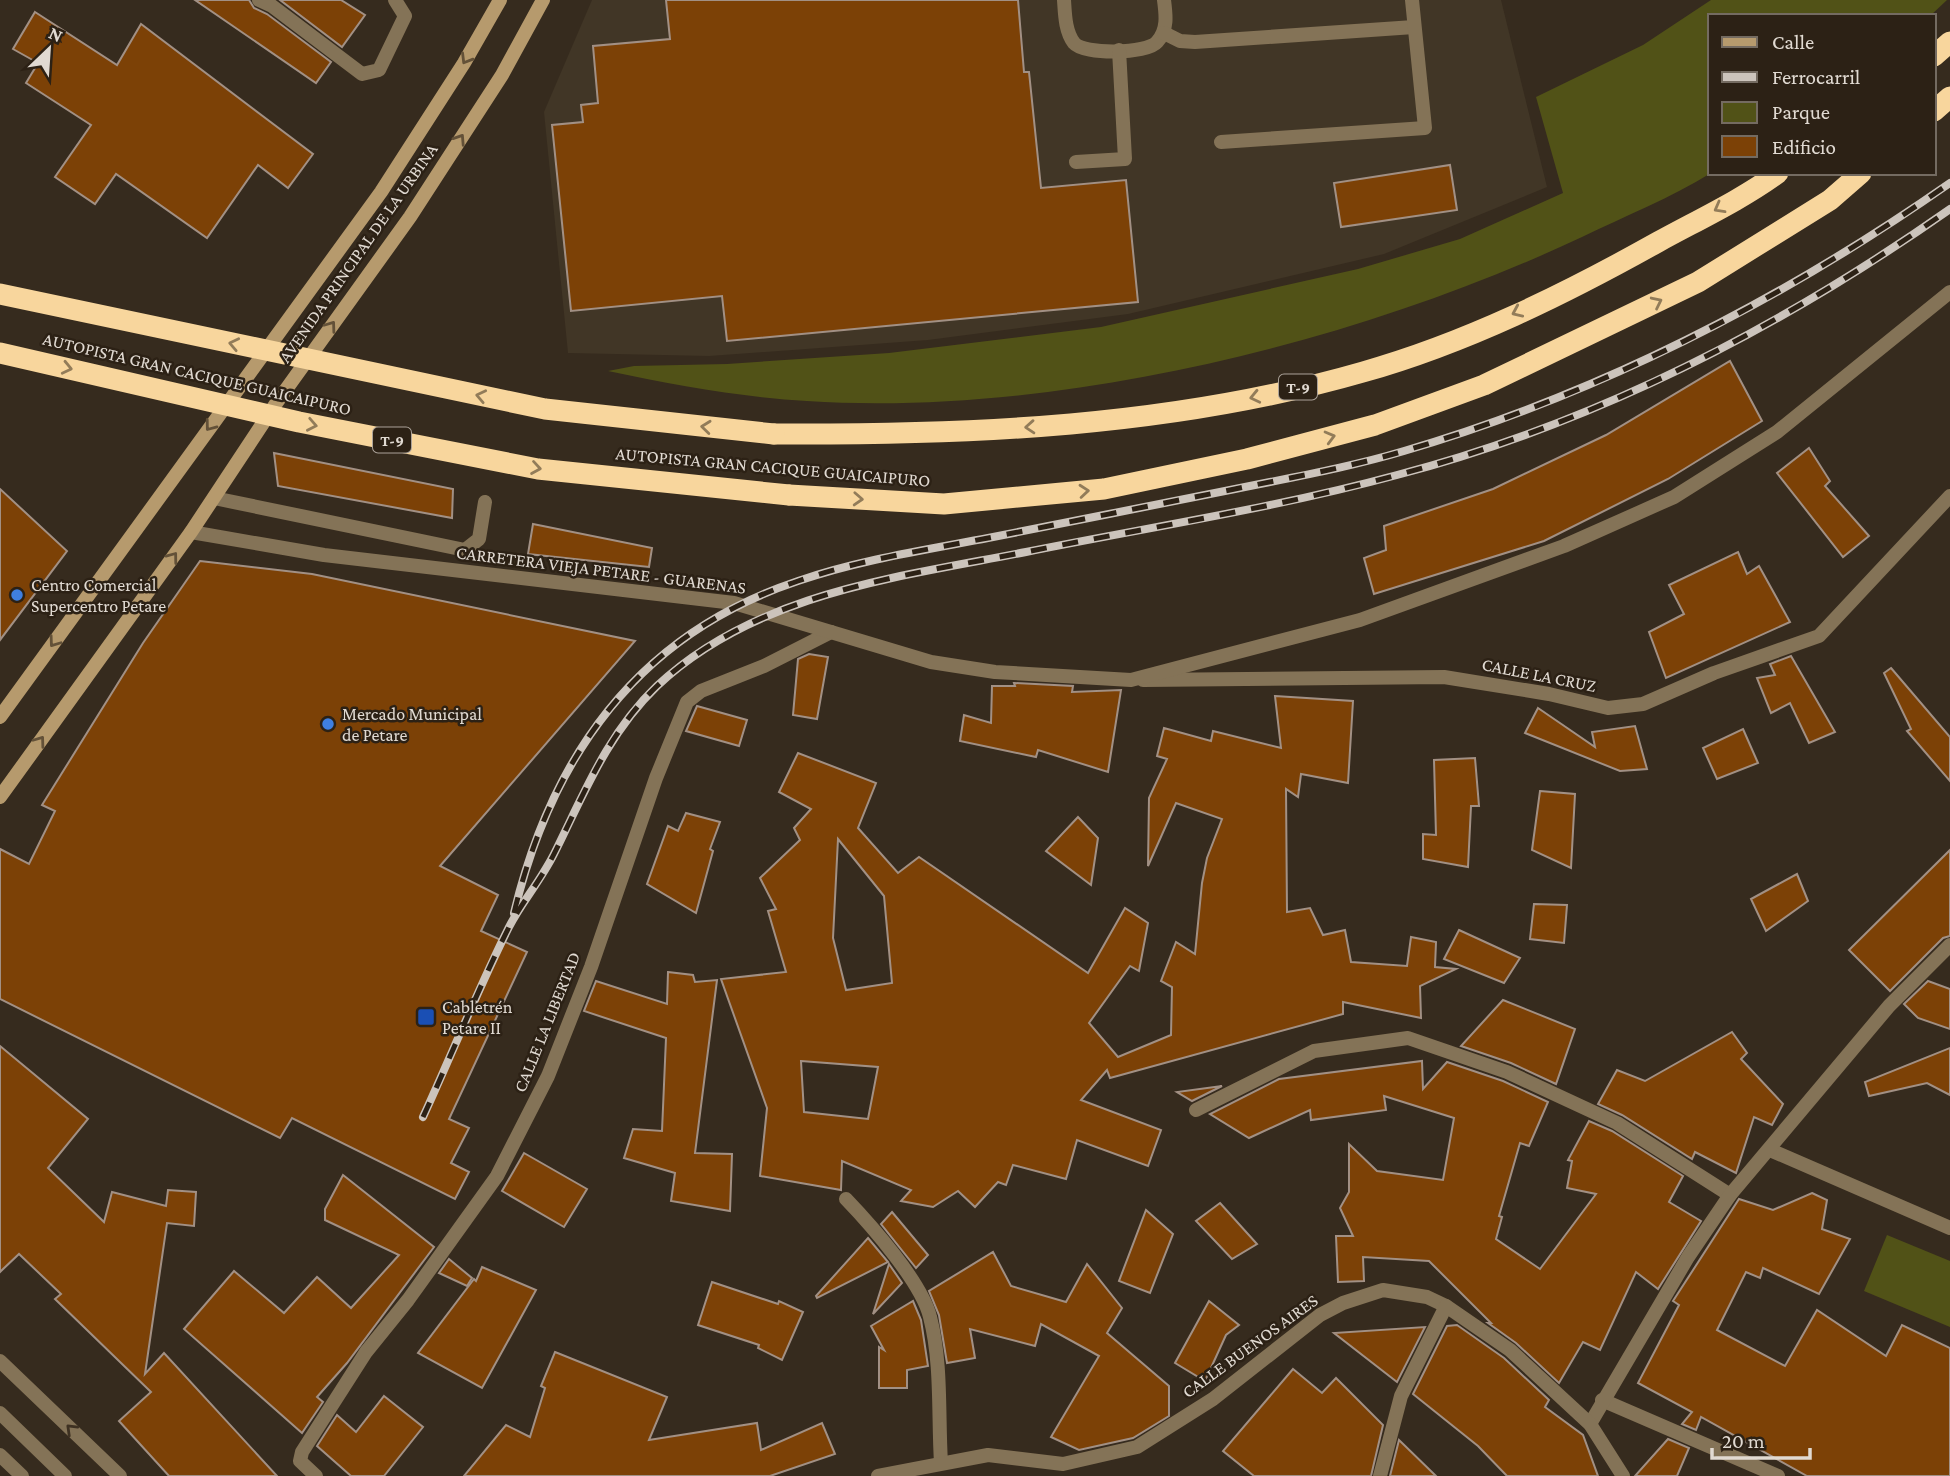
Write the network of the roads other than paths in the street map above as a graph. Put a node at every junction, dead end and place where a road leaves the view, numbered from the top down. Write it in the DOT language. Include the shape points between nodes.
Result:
graph roads {
  1 [pos="259,0"];
  2 [pos="396,0"];
  3 [pos="500,0"];
  4 [pos="543,0"];
  5 [pos="1063,0"];
  6 [pos="1164,0"];
  7 [pos="1412,0"];
  8 [pos="1414,27"];
  9 [pos="1164,33"];
  10 [pos="1950,42"];
  11 [pos="1119,50"];
  12 [pos="1936,54"];
  13 [pos="1950,97"];
  14 [pos="1936,109"];
  15 [pos="1222,142"];
  16 [pos="1076,162"];
  17 [pos="1774,175"];
  18 [pos="1859,175"];
  19 [pos="1950,292"];
  20 [pos="0,294"];
  21 [pos="0,353"];
  22 [pos="1950,496"];
  23 [pos="214,498"];
  24 [pos="485,502"];
  25 [pos="191,532"];
  26 [pos="831,632"];
  27 [pos="1131,680"];
  28 [pos="1,713"];
  29 [pos="0,797"];
  30 [pos="1950,945"];
  31 [pos="1196,1110"];
  32 [pos="1770,1150"];
  33 [pos="1730,1195"];
  34 [pos="846,1199"];
  35 [pos="1950,1228"];
  36 [pos="1447,1306"];
  37 [pos="0,1361"];
  38 [pos="1602,1400"];
  39 [pos="0,1413"];
  40 [pos="1590,1424"];
  41 [pos="0,1455"];
  42 [pos="941,1463"];
  43 [pos="22,1476"];
  44 [pos="65,1476"];
  45 [pos="120,1476"];
  46 [pos="316,1476"];
  47 [pos="878,1476"];
  48 [pos="1380,1476"];
  49 [pos="1623,1476"];
  50 [pos="1778,1476"];
  1 -- 2 [label="street" via="362,74 379,70 404,25 405,16"];
  3 -- 28 [label="main road, AVENIDA PRINCIPAL DE LA URBINA, one-way" via="381,192"];
  23 -- 4 [label="main road, AVENIDA PRINCIPAL DE LA URBINA, one-way" via="410,217 502,75"];
  5 -- 11 [label="street" via="1068,33 1076,45 1086,51"];
  6 -- 9 [label="street"];
  7 -- 8 [label="street"];
  8 -- 9 [label="street" via="1195,42"];
  8 -- 15 [label="street" via="1425,128"];
  9 -- 11 [label="street" via="1147,50"];
  10 -- 12 [label="highway"];
  11 -- 16 [label="street" via="1125,159"];
  13 -- 14 [label="highway"];
  17 -- 20 [label="highway, AUTOPISTA GRAN CACIQUE GUAICAIPURO / T-9, one-way, bridge" via="1589,281 1455,340 1363,372 1217,405 1093,422 922,435 774,434 545,410"];
  21 -- 18 [label="highway, AUTOPISTA GRAN CACIQUE GUAICAIPURO / T-9, one-way, bridge" via="299,422 538,469 789,495 944,504 1104,489 1247,459 1375,425 1484,385 1698,282 1830,200"];
  19 -- 27 [label="street, CARRETERA VIEJA PETARE - GUARENAS" via="1777,432 1674,497 1564,546 1360,620"];
  22 -- 27 [label="street, CALLE LA CRUZ" via="1819,636 1643,704 1608,708 1444,677"];
  23 -- 24 [label="street" via="466,550 479,539"];
  23 -- 25 [label="main road, AVENIDA PRINCIPAL DE LA URBINA"];
  25 -- 26 [label="street, CARRETERA VIEJA PETARE - GUARENAS" via="324,555 734,603"];
  29 -- 25 [label="main road, AVENIDA PRINCIPAL DE LA URBINA, one-way"];
  26 -- 27 [label="street, CARRETERA VIEJA PETARE - GUARENAS" via="970,669"];
  26 -- 46 [label="street, CALLE LA LIBERTAD" via="687,702 548,1076 497,1176 366,1352 302,1452 300,1461"];
  30 -- 32 [label="street" via="1889,1006"];
  31 -- 33 [label="street" via="1314,1051 1408,1038 1507,1072 1617,1123"];
  32 -- 33 [label="street"];
  32 -- 35 [label="street"];
  33 -- 38 [label="street"];
  34 -- 42 [label="street" via="878,1232 930,1315"];
  36 -- 40 [label="street, CALLE BUENOS AIRES" via="1510,1350"];
  36 -- 42 [label="street, CALLE BUENOS AIRES" via="1427,1297 1383,1290 1343,1303 1320,1315 1213,1399 1137,1447 1063,1464 988,1455"];
  36 -- 48 [label="street" via="1401,1396"];
  45 -- 37 [label="street, one-way"];
  38 -- 40 [label="street"];
  38 -- 50 [label="street"];
  39 -- 44 [label="street"];
  40 -- 49 [label="street, CALLE BUENOS AIRES"];
  41 -- 43 [label="street"];
  42 -- 47 [label="street, CALLE BUENOS AIRES"];
}
